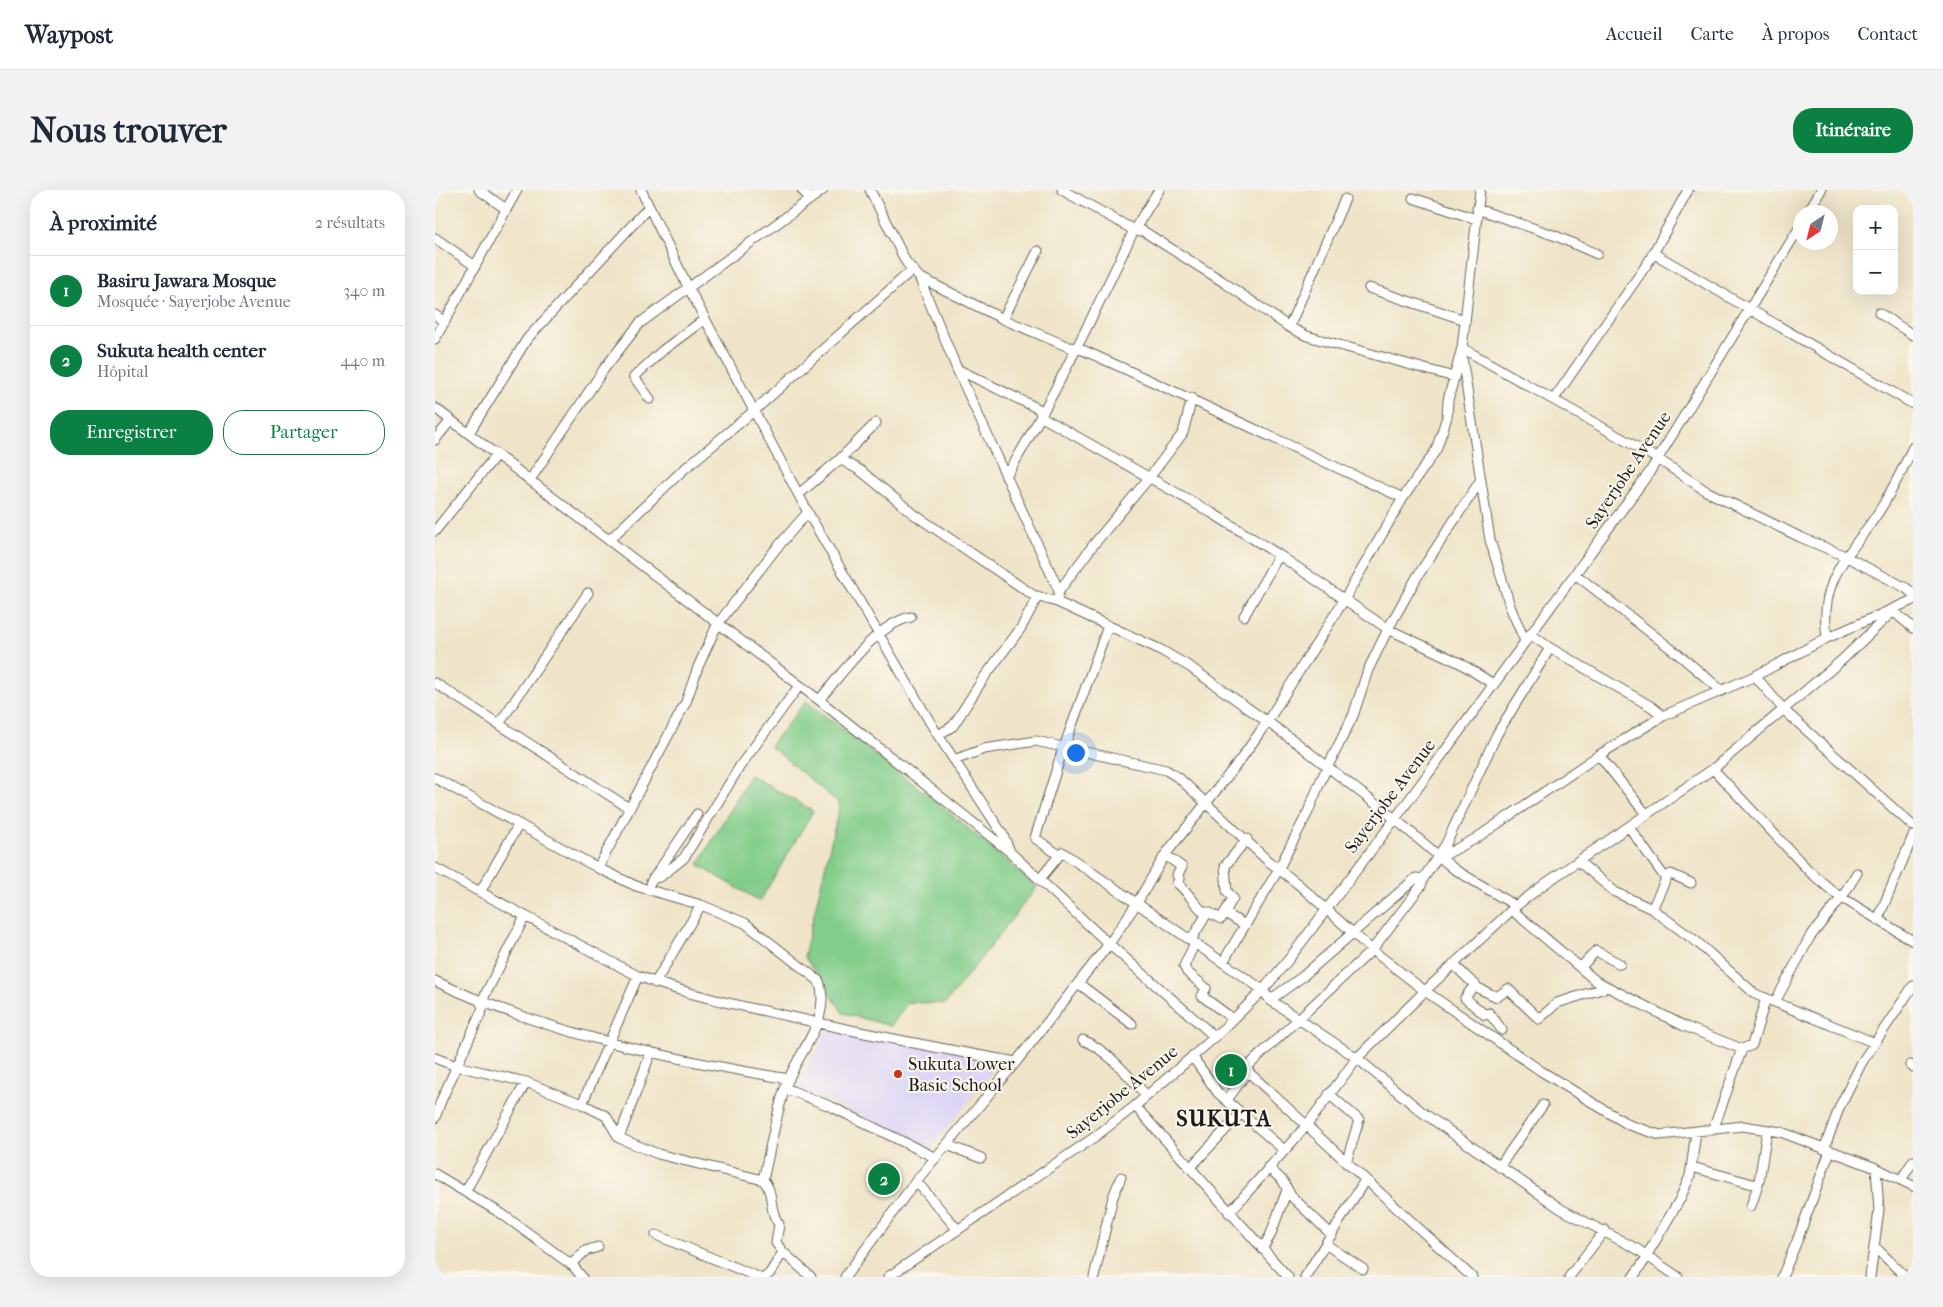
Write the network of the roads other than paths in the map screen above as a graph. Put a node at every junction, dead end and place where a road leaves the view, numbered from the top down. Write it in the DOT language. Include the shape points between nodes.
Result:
graph roads {
  1 [pos="479,190"];
  2 [pos="517,190"];
  3 [pos="641,190"];
  4 [pos="802,190"];
  5 [pos="823,190"];
  6 [pos="870,190"];
  7 [pos="1063,190"];
  8 [pos="1159,190"];
  9 [pos="1480,190"];
  10 [pos="1688,190"];
  11 [pos="1821,190"];
  12 [pos="1413,198"];
  13 [pos="810,199"];
  14 [pos="1345,199"];
  15 [pos="1812,205"];
  16 [pos="648,208"];
  17 [pos="507,209"];
  18 [pos="1477,214"];
  19 [pos="1134,230"];
  20 [pos="435,238"];
  21 [pos="1793,238"];
  22 [pos="1037,251"];
  23 [pos="1653,253"];
  24 [pos="1597,254"];
  25 [pos="475,266"];
  26 [pos="912,270"];
  27 [pos="919,277"];
  28 [pos="1369,288"];
  29 [pos="689,289"];
  30 [pos="1748,309"];
  31 [pos="1879,313"];
  32 [pos="435,316"];
  33 [pos="705,319"];
  34 [pos="1003,319"];
  35 [pos="1465,320"];
  36 [pos="445,322"];
  37 [pos="1289,327"];
  38 [pos="1913,335"];
  39 [pos="435,340"];
  40 [pos="1078,348"];
  41 [pos="1462,348"];
  42 [pos="957,369"];
  43 [pos="1454,377"];
  44 [pos="1191,398"];
  45 [pos="650,399"];
  46 [pos="1554,399"];
  47 [pos="1913,404"];
  48 [pos="435,408"];
  49 [pos="755,410"];
  50 [pos="1041,417"];
  51 [pos="451,420"];
  52 [pos="876,423"];
  53 [pos="469,433"];
  54 [pos="435,440"];
  55 [pos="1913,447"];
  56 [pos="497,454"];
  57 [pos="840,459"];
  58 [pos="1658,459"];
  59 [pos="1006,477"];
  60 [pos="1149,478"];
  61 [pos="530,480"];
  62 [pos="1480,481"];
  63 [pos="799,494"];
  64 [pos="1403,498"];
  65 [pos="808,512"];
  66 [pos="435,531"];
  67 [pos="609,540"];
  68 [pos="1279,555"];
  69 [pos="1845,556"];
  70 [pos="1575,574"];
  71 [pos="1059,592"];
  72 [pos="587,594"];
  73 [pos="1913,594"];
  74 [pos="1038,596"];
  75 [pos="1344,600"];
  76 [pos="1913,600"];
  77 [pos="1057,602"];
  78 [pos="1893,611"];
  79 [pos="1245,616"];
  80 [pos="911,617"];
  81 [pos="717,625"];
  82 [pos="1108,626"];
  83 [pos="1913,628"];
  84 [pos="1388,629"];
  85 [pos="880,633"];
  86 [pos="1528,638"];
  87 [pos="1827,638"];
  88 [pos="1550,648"];
  89 [pos="1755,676"];
  90 [pos="435,683"];
  91 [pos="1493,684"];
  92 [pos="799,686"];
  93 [pos="1722,691"];
  94 [pos="819,700"];
  95 [pos="1785,711"];
  96 [pos="1663,716"];
  97 [pos="1267,722"];
  98 [pos="499,724"];
  99 [pos="938,735"];
  100 [pos="1065,746"];
  101 [pos="1599,755"];
  102 [pos="954,760"];
  103 [pos="1327,767"];
  104 [pos="1713,769"];
  105 [pos="435,778"];
  106 [pos="1207,803"];
  107 [pos="629,808"];
  108 [pos="697,814"];
  109 [pos="1646,814"];
  110 [pos="1395,819"];
  111 [pos="519,824"];
  112 [pos="1629,826"];
  113 [pos="1913,826"];
  114 [pos="1913,836"];
  115 [pos="1247,839"];
  116 [pos="1010,852"];
  117 [pos="1059,855"];
  118 [pos="1165,855"];
  119 [pos="1439,858"];
  120 [pos="1578,861"];
  121 [pos="435,868"];
  122 [pos="598,868"];
  123 [pos="1279,869"];
  124 [pos="1857,873"];
  125 [pos="653,878"];
  126 [pos="1665,878"];
  127 [pos="1040,879"];
  128 [pos="1423,879"];
  129 [pos="1691,883"];
  130 [pos="647,888"];
  131 [pos="480,892"];
  132 [pos="1842,897"];
  133 [pos="1137,903"];
  134 [pos="701,905"];
  135 [pos="1514,908"];
  136 [pos="1327,909"];
  137 [pos="1652,910"];
  138 [pos="1225,913"];
  139 [pos="1206,914"];
  140 [pos="525,916"];
  141 [pos="1878,919"];
  142 [pos="1245,925"];
  143 [pos="1352,934"];
  144 [pos="1913,941"];
  145 [pos="1193,942"];
  146 [pos="1109,944"];
  147 [pos="1372,950"];
  148 [pos="1223,962"];
  149 [pos="1453,964"];
  150 [pos="1620,964"];
  151 [pos="1581,967"];
  152 [pos="638,976"];
  153 [pos="435,981"];
  154 [pos="655,983"];
  155 [pos="1078,983"];
  156 [pos="1475,984"];
  157 [pos="1913,986"];
  158 [pos="1607,987"];
  159 [pos="1263,990"];
  160 [pos="1425,990"];
  161 [pos="1270,1000"];
  162 [pos="1771,1000"];
  163 [pos="481,1003"];
  164 [pos="1233,1019"];
  165 [pos="1299,1020"];
  166 [pos="818,1023"];
  167 [pos="1132,1024"];
  168 [pos="1502,1030"];
  169 [pos="1215,1037"];
  170 [pos="1083,1040"];
  171 [pos="609,1041"];
  172 [pos="1875,1042"];
  173 [pos="1743,1049"];
  174 [pos="651,1052"];
  175 [pos="1193,1056"];
  176 [pos="435,1058"];
  177 [pos="1357,1058"];
  178 [pos="1016,1062"];
  179 [pos="455,1066"];
  180 [pos="1248,1071"];
  181 [pos="789,1079"];
  182 [pos="526,1082"];
  183 [pos="785,1088"];
  184 [pos="1329,1094"];
  185 [pos="1147,1096"];
  186 [pos="1227,1100"];
  187 [pos="582,1104"];
  188 [pos="1543,1105"];
  189 [pos="1135,1106"];
  190 [pos="1241,1113"];
  191 [pos="435,1118"];
  192 [pos="1307,1125"];
  193 [pos="1713,1130"];
  194 [pos="1767,1130"];
  195 [pos="1696,1132"];
  196 [pos="619,1138"];
  197 [pos="947,1145"];
  198 [pos="1284,1150"];
  199 [pos="1827,1150"];
  200 [pos="936,1158"];
  201 [pos="981,1158"];
  202 [pos="1913,1161"];
  203 [pos="1347,1163"];
  204 [pos="1499,1167"];
  205 [pos="1691,1167"];
  206 [pos="1189,1168"];
  207 [pos="1268,1168"];
  208 [pos="1876,1168"];
  209 [pos="435,1174"];
  210 [pos="1121,1177"];
  211 [pos="763,1180"];
  212 [pos="916,1180"];
  213 [pos="1365,1180"];
  214 [pos="1901,1180"];
  215 [pos="1756,1185"];
  216 [pos="1913,1186"];
  217 [pos="1287,1190"];
  218 [pos="465,1192"];
  219 [pos="1751,1206"];
  220 [pos="1229,1213"];
  221 [pos="958,1230"];
  222 [pos="1605,1230"];
  223 [pos="656,1235"];
  224 [pos="1332,1236"];
  225 [pos="1327,1244"];
  226 [pos="598,1247"];
  227 [pos="1875,1247"];
  228 [pos="1262,1249"];
  229 [pos="783,1252"];
  230 [pos="1647,1256"];
  231 [pos="571,1265"];
  232 [pos="1363,1269"];
  233 [pos="582,1277"];
  234 [pos="758,1277"];
  235 [pos="765,1277"];
  236 [pos="811,1277"];
  237 [pos="845,1277"];
  238 [pos="888,1277"];
  239 [pos="1094,1277"];
  240 [pos="1288,1277"];
  241 [pos="1305,1277"];
  242 [pos="1472,1277"];
  243 [pos="1569,1277"];
  244 [pos="1633,1277"];
  245 [pos="1677,1277"];
  246 [pos="1782,1277"];
  247 [pos="1870,1277"];
  248 [pos="1907,1277"];
  1 -- 17 [label="street"];
  2 -- 17 [label="street"];
  3 -- 16 [label="street"];
  4 -- 13 [label="street"];
  5 -- 13 [label="street"];
  6 -- 26 [label="street"];
  7 -- 19 [label="street"];
  8 -- 19 [label="street"];
  9 -- 18 [label="street"];
  10 -- 23 [label="street"];
  11 -- 15 [label="street"];
  12 -- 18 [label="street"];
  13 -- 29 [label="street"];
  14 -- 37 [label="street"];
  16 -- 29 [label="street"];
  16 -- 53 [label="street" via="527,339"];
  17 -- 25 [label="street"];
  18 -- 24 [label="street" via="1556,236"];
  18 -- 35 [label="street"];
  19 -- 37 [label="street" via="1143,231 1222,280"];
  19 -- 40 [label="street"];
  20 -- 25 [label="street"];
  21 -- 30 [label="street, Sayerjobe Avenue"];
  22 -- 34 [label="street"];
  23 -- 30 [label="street"];
  23 -- 46 [label="street"];
  25 -- 36 [label="street"];
  26 -- 27 [label="street"];
  26 -- 49 [label="street"];
  27 -- 34 [label="street"];
  27 -- 42 [label="street"];
  28 -- 35 [label="street"];
  29 -- 33 [label="street"];
  29 -- 61 [label="street" via="640,323 604,369"];
  30 -- 47 [label="street"];
  30 -- 58 [label="street, Sayerjobe Avenue"];
  31 -- 38 [label="street"];
  32 -- 36 [label="street"];
  33 -- 45 [label="street" via="663,350 634,377"];
  33 -- 49 [label="street"];
  34 -- 40 [label="street"];
  35 -- 41 [label="street"];
  36 -- 39 [label="street"];
  37 -- 43 [label="street" via="1307,336"];
  40 -- 44 [label="street"];
  40 -- 50 [label="street"];
  41 -- 43 [label="street"];
  41 -- 46 [label="street"];
  41 -- 62 [label="street"];
  42 -- 50 [label="street" via="1039,409"];
  42 -- 59 [label="street"];
  43 -- 64 [label="street" via="1447,417 1436,450"];
  44 -- 60 [label="street" via="1183,432"];
  44 -- 64 [label="street"];
  46 -- 58 [label="street"];
  48 -- 51 [label="street"];
  49 -- 63 [label="street"];
  49 -- 67 [label="street" via="683,470"];
  50 -- 59 [label="street"];
  50 -- 60 [label="street"];
  51 -- 53 [label="street"];
  51 -- 54 [label="street"];
  52 -- 57 [label="street"];
  53 -- 56 [label="street"];
  55 -- 69 [label="street" via="1883,506"];
  56 -- 61 [label="street"];
  56 -- 66 [label="street"];
  57 -- 63 [label="street"];
  57 -- 74 [label="street" via="861,471 915,515"];
  58 -- 69 [label="street" via="1706,491 1800,538"];
  58 -- 70 [label="street, Sayerjobe Avenue"];
  59 -- 71 [label="street"];
  60 -- 68 [label="street"];
  60 -- 71 [label="street"];
  61 -- 67 [label="street"];
  62 -- 84 [label="street" via="1417,577"];
  62 -- 86 [label="street" via="1499,573"];
  63 -- 65 [label="street"];
  64 -- 75 [label="street"];
  65 -- 81 [label="street"];
  65 -- 85 [label="street"];
  67 -- 81 [label="street"];
  68 -- 75 [label="street"];
  68 -- 79 [label="street"];
  69 -- 73 [label="street"];
  69 -- 87 [label="street" via="1830,588 1824,620"];
  70 -- 86 [label="street, Sayerjobe Avenue"];
  70 -- 93 [label="street"];
  71 -- 77 [label="street"];
  72 -- 98 [label="street"];
  74 -- 77 [label="street"];
  74 -- 99 [label="street" via="1021,628 953,726"];
  75 -- 84 [label="street"];
  75 -- 97 [label="street"];
  76 -- 78 [label="street"];
  77 -- 82 [label="street"];
  78 -- 83 [label="street"];
  78 -- 87 [label="street"];
  78 -- 95 [label="street"];
  80 -- 85 [label="street" via="899,619"];
  81 -- 92 [label="street"];
  81 -- 107 [label="street" via="686,702"];
  82 -- 97 [label="street" via="1190,667"];
  82 -- 100 [label="street"];
  84 -- 91 [label="street" via="1460,663"];
  84 -- 103 [label="street" via="1368,670 1353,716"];
  85 -- 94 [label="street"];
  85 -- 99 [label="street"];
  86 -- 88 [label="street"];
  86 -- 91 [label="street, Sayerjobe Avenue"];
  87 -- 89 [label="street"];
  88 -- 96 [label="street"];
  88 -- 119 [label="street" via="1497,734"];
  89 -- 93 [label="street"];
  89 -- 95 [label="street"];
  90 -- 98 [label="street"];
  91 -- 110 [label="street, Sayerjobe Avenue"];
  92 -- 94 [label="street"];
  92 -- 125 [label="street" via="740,766 683,858 660,877"];
  93 -- 96 [label="street"];
  94 -- 116 [label="street"];
  95 -- 104 [label="street"];
  95 -- 113 [label="street"];
  96 -- 101 [label="street"];
  97 -- 103 [label="street"];
  97 -- 106 [label="street"];
  98 -- 107 [label="street"];
  99 -- 102 [label="street"];
  100 -- 102 [label="street" via="1024,742 984,748"];
  100 -- 106 [label="street" via="1166,770"];
  100 -- 117 [label="street" via="1035,838"];
  101 -- 109 [label="street"];
  101 -- 119 [label="street" via="1475,839"];
  102 -- 116 [label="street"];
  103 -- 110 [label="street"];
  103 -- 123 [label="street"];
  104 -- 109 [label="street"];
  104 -- 132 [label="street" via="1810,872"];
  105 -- 111 [label="street"];
  106 -- 115 [label="street"];
  106 -- 118 [label="street"];
  107 -- 122 [label="street"];
  108 -- 125 [label="street"];
  109 -- 112 [label="street"];
  110 -- 119 [label="street"];
  110 -- 136 [label="street, Sayerjobe Avenue"];
  111 -- 122 [label="street"];
  111 -- 131 [label="street"];
  112 -- 120 [label="street"];
  112 -- 126 [label="street"];
  114 -- 141 [label="street"];
  115 -- 123 [label="street"];
  115 -- 138 [label="street" via="1225,866 1227,891 1233,898"];
  116 -- 127 [label="street"];
  117 -- 127 [label="street"];
  117 -- 133 [label="street" via="1062,852"];
  118 -- 133 [label="street"];
  118 -- 139 [label="street" via="1182,867 1177,883 1195,906"];
  119 -- 128 [label="street"];
  119 -- 135 [label="street"];
  120 -- 135 [label="street"];
  120 -- 137 [label="street" via="1615,892"];
  121 -- 131 [label="street"];
  122 -- 130 [label="street" via="635,886"];
  123 -- 136 [label="street"];
  123 -- 142 [label="street"];
  124 -- 132 [label="street"];
  125 -- 130 [label="street"];
  126 -- 129 [label="street" via="1671,874"];
  126 -- 137 [label="street"];
  127 -- 146 [label="street"];
  128 -- 143 [label="street" via="1416,878"];
  128 -- 147 [label="street"];
  130 -- 134 [label="street"];
  131 -- 140 [label="street"];
  132 -- 141 [label="street"];
  132 -- 162 [label="street" via="1810,937"];
  133 -- 145 [label="street"];
  133 -- 146 [label="street"];
  134 -- 154 [label="street"];
  134 -- 166 [label="street" via="745,923 819,982 824,995"];
  135 -- 149 [label="street"];
  135 -- 151 [label="street"];
  136 -- 143 [label="street"];
  136 -- 159 [label="street, Sayerjobe Avenue"];
  137 -- 162 [label="street" via="1697,942 1755,994"];
  138 -- 139 [label="street" via="1221,919 1208,912"];
  138 -- 142 [label="street"];
  139 -- 145 [label="street"];
  140 -- 152 [label="street"];
  140 -- 163 [label="street"];
  141 -- 144 [label="street"];
  142 -- 148 [label="street"];
  143 -- 147 [label="street"];
  143 -- 161 [label="street"];
  145 -- 148 [label="street"];
  145 -- 164 [label="street" via="1184,966 1187,972 1206,988 1202,996"];
  146 -- 155 [label="street"];
  146 -- 169 [label="street"];
  147 -- 160 [label="street"];
  147 -- 165 [label="street"];
  148 -- 159 [label="street"];
  149 -- 156 [label="street"];
  149 -- 160 [label="street"];
  150 -- 151 [label="street" via="1596,951"];
  151 -- 158 [label="street"];
  152 -- 154 [label="street"];
  152 -- 171 [label="street"];
  153 -- 163 [label="street"];
  154 -- 166 [label="street"];
  155 -- 167 [label="street"];
  155 -- 178 [label="street"];
  156 -- 158 [label="street" via="1497,997 1508,989 1539,1019 1557,1003"];
  156 -- 168 [label="street" via="1465,998 1485,1015 1489,1013"];
  157 -- 172 [label="street"];
  158 -- 173 [label="street" via="1684,1026"];
  159 -- 161 [label="street"];
  159 -- 164 [label="street, Sayerjobe Avenue"];
  160 -- 177 [label="street"];
  160 -- 195 [label="street" via="1541,1071 1629,1125 1661,1135"];
  161 -- 165 [label="street"];
  162 -- 172 [label="street"];
  162 -- 173 [label="street" via="1752,1044"];
  163 -- 171 [label="street"];
  163 -- 179 [label="street" via="483,1008"];
  164 -- 169 [label="street, Sayerjobe Avenue"];
  165 -- 177 [label="street"];
  165 -- 180 [label="street" via="1251,1062 1245,1069"];
  166 -- 178 [label="street"];
  166 -- 181 [label="street"];
  169 -- 175 [label="street, Sayerjobe Avenue"];
  170 -- 185 [label="street" via="1112,1058"];
  171 -- 174 [label="street"];
  171 -- 187 [label="street"];
  172 -- 199 [label="street" via="1840,1106"];
  173 -- 193 [label="street"];
  174 -- 181 [label="street"];
  174 -- 196 [label="street"];
  175 -- 185 [label="street, Sayerjobe Avenue"];
  175 -- 186 [label="street" via="1218,1093"];
  176 -- 179 [label="street"];
  177 -- 184 [label="street"];
  177 -- 204 [label="street" via="1421,1112"];
  178 -- 197 [label="street"];
  179 -- 182 [label="street"];
  179 -- 191 [label="street"];
  180 -- 186 [label="street"];
  180 -- 192 [label="street"];
  181 -- 183 [label="street"];
  182 -- 187 [label="street"];
  182 -- 218 [label="street"];
  183 -- 200 [label="street" via="832,1107"];
  183 -- 211 [label="street"];
  184 -- 192 [label="street"];
  184 -- 203 [label="street" via="1359,1120"];
  185 -- 189 [label="street, Sayerjobe Avenue"];
  186 -- 190 [label="street"];
  187 -- 196 [label="street" via="606,1116"];
  188 -- 204 [label="street"];
  189 -- 206 [label="street"];
  189 -- 221 [label="street, Sayerjobe Avenue" via="1062,1161"];
  190 -- 198 [label="street"];
  190 -- 206 [label="street"];
  192 -- 198 [label="street"];
  192 -- 203 [label="street"];
  193 -- 194 [label="street" via="1743,1126"];
  193 -- 195 [label="street"];
  194 -- 199 [label="street" via="1781,1132"];
  194 -- 215 [label="street"];
  195 -- 205 [label="street"];
  196 -- 211 [label="street" via="658,1154"];
  197 -- 200 [label="street"];
  197 -- 201 [label="street"];
  198 -- 207 [label="street"];
  199 -- 208 [label="street"];
  199 -- 246 [label="street"];
  200 -- 212 [label="street"];
  202 -- 214 [label="street"];
  203 -- 213 [label="street"];
  204 -- 222 [label="street" via="1561,1209"];
  205 -- 215 [label="street"];
  205 -- 230 [label="street" via="1680,1199"];
  206 -- 220 [label="street"];
  207 -- 217 [label="street" via="1283,1181"];
  207 -- 220 [label="street"];
  208 -- 214 [label="street"];
  208 -- 227 [label="street" via="1879,1210"];
  209 -- 218 [label="street"];
  210 -- 239 [label="street" via="1113,1197"];
  211 -- 229 [label="street" via="769,1189 774,1219 779,1224 777,1243"];
  212 -- 221 [label="street"];
  212 -- 237 [label="street"];
  213 -- 224 [label="street"];
  213 -- 242 [label="street"];
  214 -- 216 [label="street"];
  215 -- 219 [label="street"];
  217 -- 224 [label="street"];
  217 -- 228 [label="street"];
  218 -- 231 [label="street" via="502,1214"];
  220 -- 228 [label="street"];
  221 -- 238 [label="street, Sayerjobe Avenue"];
  222 -- 230 [label="street"];
  222 -- 243 [label="street"];
  223 -- 234 [label="street"];
  224 -- 225 [label="street"];
  225 -- 232 [label="street"];
  225 -- 241 [label="street"];
  226 -- 231 [label="street" via="585,1251"];
  227 -- 247 [label="street"];
  227 -- 248 [label="street"];
  228 -- 240 [label="street"];
  229 -- 235 [label="street"];
  229 -- 236 [label="street"];
  230 -- 244 [label="street"];
  230 -- 245 [label="street"];
  231 -- 233 [label="street"];
}
